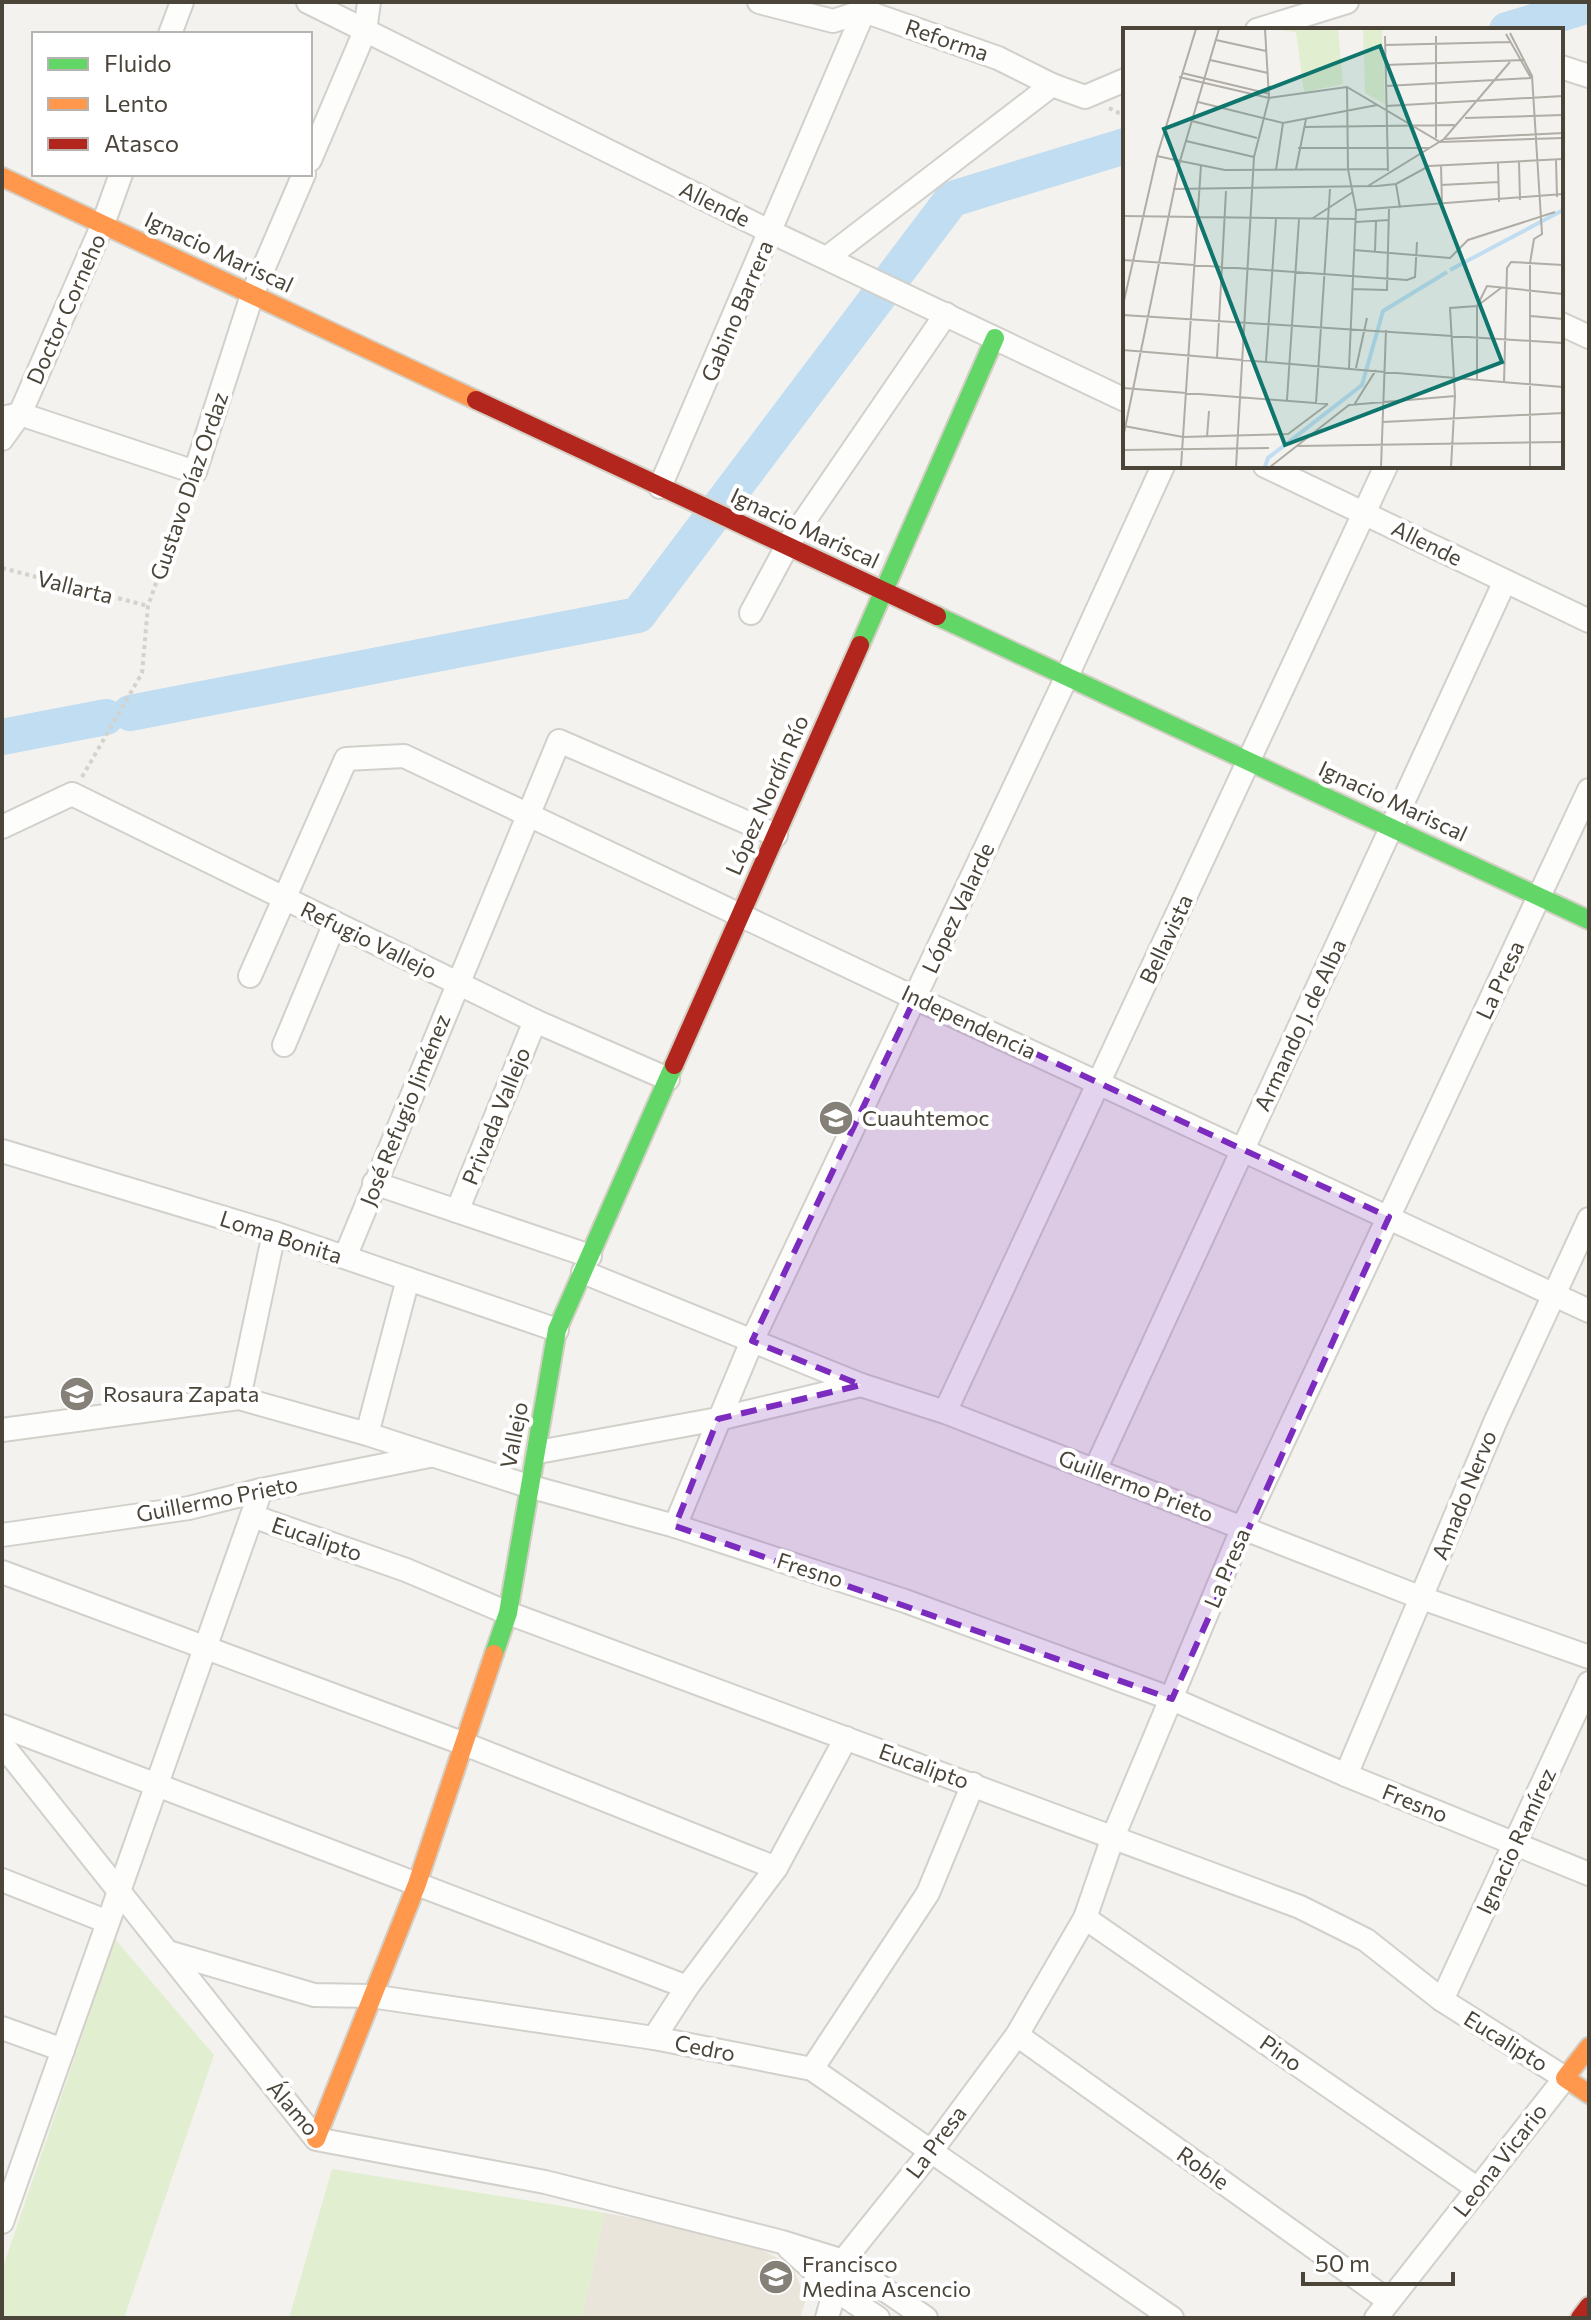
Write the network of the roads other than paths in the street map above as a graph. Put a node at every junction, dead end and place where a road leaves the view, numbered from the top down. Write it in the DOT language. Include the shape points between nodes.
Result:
graph roads {
  1 [pos="182,2"];
  2 [pos="308,2"];
  3 [pos="369,2"];
  4 [pos="759,2"];
  5 [pos="1347,2"];
  6 [pos="866,7"];
  7 [pos="1263,28"];
  8 [pos="365,31"];
  9 [pos="171,32"];
  10 [pos="1563,68"];
  11 [pos="1589,76"];
  12 [pos="1123,81"];
  13 [pos="1052,85"];
  14 [pos="312,155"];
  15 [pos="120,176"];
  16 [pos="303,176"];
  17 [pos="2,177"];
  18 [pos="103,224"];
  19 [pos="771,232"];
  20 [pos="835,260"];
  21 [pos="252,295"];
  22 [pos="939,311"];
  23 [pos="1563,325"];
  24 [pos="1589,337"];
  25 [pos="995,338"];
  26 [pos="1123,399"];
  27 [pos="11,416"];
  28 [pos="2,439"];
  29 [pos="1162,468"];
  30 [pos="1269,468"];
  31 [pos="1385,468"];
  32 [pos="668,491"];
  33 [pos="1364,513"];
  34 [pos="781,543"];
  35 [pos="1505,581"];
  36 [pos="883,590"];
  37 [pos="751,613"];
  38 [pos="1589,621"];
  39 [pos="1067,676"];
  40 [pos="1249,760"];
  41 [pos="1589,790"];
  42 [pos="527,816"];
  43 [pos="2,827"];
  44 [pos="1392,827"];
  45 [pos="776,835"];
  46 [pos="1539,896"];
  47 [pos="284,899"];
  48 [pos="741,914"];
  49 [pos="1589,920"];
  50 [pos="335,923"];
  51 [pos="250,976"];
  52 [pos="457,983"];
  53 [pos="915,998"];
  54 [pos="535,1021"];
  55 [pos="284,1045"];
  56 [pos="668,1079"];
  57 [pos="1099,1081"];
  58 [pos="1243,1149"];
  59 [pos="2,1151"];
  60 [pos="374,1183"];
  61 [pos="457,1211"];
  62 [pos="1389,1217"];
  63 [pos="1589,1219"];
  64 [pos="274,1233"];
  65 [pos="345,1257"];
  66 [pos="586,1264"];
  67 [pos="408,1279"];
  68 [pos="1554,1294"];
  69 [pos="1589,1311"];
  70 [pos="557,1330"];
  71 [pos="752,1341"];
  72 [pos="861,1385"];
  73 [pos="239,1398"];
  74 [pos="945,1412"];
  75 [pos="718,1419"];
  76 [pos="2,1430"];
  77 [pos="367,1434"];
  78 [pos="538,1452"];
  79 [pos="431,1456"];
  80 [pos="1095,1470"];
  81 [pos="528,1486"];
  82 [pos="261,1490"];
  83 [pos="252,1516"];
  84 [pos="675,1526"];
  85 [pos="1243,1527"];
  86 [pos="2,1535"];
  87 [pos="2,1572"];
  88 [pos="1422,1598"];
  89 [pos="508,1613"];
  90 [pos="205,1649"];
  91 [pos="1589,1657"];
  92 [pos="1589,1683"];
  93 [pos="1172,1699"];
  94 [pos="2,1726"];
  95 [pos="846,1738"];
  96 [pos="462,1743"];
  97 [pos="2,1744"];
  98 [pos="1346,1775"];
  99 [pos="973,1784"];
  100 [pos="157,1785"];
  101 [pos="1113,1837"];
  102 [pos="1515,1843"];
  103 [pos="776,1868"];
  104 [pos="1589,1874"];
  105 [pos="2,1880"];
  106 [pos="417,1884"];
  107 [pos="118,1894"];
  108 [pos="1085,1918"];
  109 [pos="108,1922"];
  110 [pos="168,1952"];
  111 [pos="687,1987"];
  112 [pos="371,1996"];
  113 [pos="1442,2000"];
  114 [pos="2,2028"];
  115 [pos="1017,2035"];
  116 [pos="654,2038"];
  117 [pos="1589,2047"];
  118 [pos="63,2050"];
  119 [pos="812,2069"];
  120 [pos="1565,2078"];
  121 [pos="1589,2094"];
  122 [pos="316,2139"];
  123 [pos="932,2150"];
  124 [pos="8,2185"];
  125 [pos="1478,2189"];
  126 [pos="2,2222"];
  127 [pos="782,2242"];
  128 [pos="843,2261"];
  129 [pos="834,2289"];
  130 [pos="1589,2306"];
  131 [pos="1383,2309"];
  132 [pos="827,2318"];
  133 [pos="878,2318"];
  134 [pos="926,2318"];
  135 [pos="1172,2318"];
  136 [pos="1580,2318"];
  1 -- 9 [label="street"];
  2 -- 8 [label="street, Allende"];
  3 -- 8 [label="street"];
  4 -- 6 [label="street" via="833,21"];
  5 -- 7 [label="street"];
  6 -- 13 [label="street, Reforma" via="998,58"];
  6 -- 19 [label="street, Gabino Barrera"];
  8 -- 14 [label="street"];
  8 -- 19 [label="street, Allende"];
  10 -- 11 [label="street"];
  12 -- 13 [label="street, Reforma" via="1085,97"];
  13 -- 20 [label="street"];
  15 -- 18 [label="street, Doctor Corneho"];
  16 -- 21 [label="street, Gustavo Díaz Ordaz"];
  17 -- 18 [label="street, Ignacio Mariscal"];
  18 -- 21 [label="street, Ignacio Mariscal"];
  18 -- 27 [label="street, Doctor Corneho"];
  19 -- 20 [label="street, Allende"];
  19 -- 32 [label="street, Gabino Barrera"];
  20 -- 22 [label="street, Allende"];
  21 -- 27 [label="street, Gustavo Díaz Ordaz" via="195,472"];
  21 -- 32 [label="street, Ignacio Mariscal"];
  22 -- 25 [label="street, Allende"];
  22 -- 34 [label="street"];
  23 -- 24 [label="street"];
  25 -- 26 [label="street, Allende"];
  25 -- 36 [label="street, López Nordín Río"];
  27 -- 28 [label="street, Doctor Corneho"];
  29 -- 39 [label="street, López Valarde"];
  30 -- 33 [label="street, Allende"];
  31 -- 33 [label="street, Bellavista"];
  32 -- 34 [label="street, Ignacio Mariscal"];
  33 -- 35 [label="street, Allende"];
  33 -- 40 [label="street, Bellavista"];
  34 -- 36 [label="street, Ignacio Mariscal"];
  34 -- 37 [label="street"];
  35 -- 38 [label="street, Allende"];
  35 -- 44 [label="street, Armando J. de Alba"];
  36 -- 39 [label="street, Ignacio Mariscal"];
  36 -- 45 [label="street, López Nordín Río"];
  39 -- 40 [label="street, Ignacio Mariscal"];
  39 -- 53 [label="street, López Valarde"];
  40 -- 44 [label="street, Ignacio Mariscal"];
  40 -- 57 [label="street, Bellavista"];
  41 -- 46 [label="street, La Presa"];
  42 -- 45 [label="street, José Refugio Jiménez" via="559,741"];
  42 -- 47 [label="street, Independencia" via="404,756 346,759"];
  42 -- 48 [label="street, Independencia"];
  42 -- 52 [label="street, José Refugio Jiménez"];
  43 -- 47 [label="street, Refugio Vallejo" via="72,794"];
  44 -- 46 [label="street, Ignacio Mariscal"];
  44 -- 58 [label="street, Armando J. de Alba"];
  45 -- 48 [label="street, López Nordín Río"];
  46 -- 49 [label="street, Ignacio Mariscal"];
  46 -- 62 [label="street, La Presa"];
  47 -- 50 [label="street, Refugio Vallejo"];
  47 -- 51 [label="street"];
  48 -- 53 [label="street, Independencia"];
  48 -- 56 [label="street, López Nordín Río"];
  50 -- 52 [label="street, Refugio Vallejo"];
  50 -- 55 [label="street"];
  52 -- 54 [label="street, Refugio Vallejo"];
  52 -- 60 [label="street, José Refugio Jiménez"];
  53 -- 57 [label="street, Independencia"];
  53 -- 71 [label="street, López Valarde"];
  54 -- 56 [label="street, Refugio Vallejo"];
  54 -- 61 [label="street, Privada Vallejo"];
  56 -- 66 [label="street, López Nordín Río"];
  57 -- 58 [label="street, Independencia"];
  57 -- 74 [label="street, Bellavista"];
  58 -- 62 [label="street, Independencia"];
  58 -- 80 [label="street, Armando J. de Alba"];
  59 -- 64 [label="street, Loma Bonita"];
  60 -- 61 [label="street, Guillermo Prieto"];
  60 -- 65 [label="street, José Refugio Jiménez"];
  61 -- 66 [label="street, Guillermo Prieto"];
  62 -- 68 [label="street, Independencia"];
  62 -- 85 [label="street, La Presa"];
  63 -- 68 [label="street, Amado Nervo"];
  64 -- 65 [label="street, Loma Bonita"];
  64 -- 73 [label="street"];
  65 -- 67 [label="street, Loma Bonita"];
  66 -- 70 [label="street, Vallejo"];
  66 -- 71 [label="street, Guillermo Prieto"];
  67 -- 70 [label="street, Loma Bonita"];
  67 -- 77 [label="street"];
  68 -- 69 [label="street, Independencia"];
  68 -- 88 [label="street, Amado Nervo"];
  70 -- 78 [label="street, Vallejo"];
  71 -- 72 [label="street, Guillermo Prieto"];
  71 -- 75 [label="street, López Valarde"];
  72 -- 74 [label="street, Guillermo Prieto"];
  72 -- 75 [label="street"];
  73 -- 76 [label="street, Fresno"];
  73 -- 77 [label="street, Fresno"];
  74 -- 80 [label="street, Guillermo Prieto"];
  75 -- 78 [label="street"];
  75 -- 84 [label="street, López Valarde"];
  77 -- 79 [label="street, Fresno"];
  78 -- 81 [label="street, Vallejo"];
  79 -- 81 [label="street, Fresno"];
  79 -- 82 [label="street, Guillermo Prieto"];
  80 -- 85 [label="street, Guillermo Prieto"];
  81 -- 84 [label="street, Fresno"];
  81 -- 89 [label="street, Vallejo"];
  82 -- 83 [label="street"];
  82 -- 86 [label="street, Guillermo Prieto" via="189,1508"];
  83 -- 89 [label="street, Eucalipto" via="406,1570"];
  83 -- 90 [label="street"];
  84 -- 93 [label="street, Fresno" via="905,1601"];
  85 -- 88 [label="street, Guillermo Prieto"];
  85 -- 93 [label="street, La Presa"];
  87 -- 90 [label="street"];
  88 -- 91 [label="street, Guillermo Prieto"];
  88 -- 98 [label="street, Amado Nervo"];
  89 -- 95 [label="street, Eucalipto"];
  89 -- 96 [label="street, Vallejo"];
  90 -- 96 [label="street"];
  90 -- 100 [label="street"];
  92 -- 102 [label="street, Ignacio Ramírez"];
  93 -- 98 [label="street, Fresno"];
  93 -- 101 [label="street, La Presa"];
  94 -- 100 [label="street"];
  95 -- 99 [label="street, Eucalipto"];
  95 -- 103 [label="street"];
  96 -- 103 [label="street"];
  96 -- 106 [label="street, Vallejo"];
  97 -- 107 [label="street, Álamo"];
  98 -- 102 [label="street, Fresno"];
  99 -- 101 [label="street, Eucalipto"];
  99 -- 119 [label="street" via="928,1893"];
  100 -- 106 [label="street"];
  100 -- 107 [label="street"];
  101 -- 108 [label="street, La Presa"];
  101 -- 113 [label="street, Eucalipto" via="1300,1907 1366,1940"];
  102 -- 104 [label="street, Fresno"];
  102 -- 113 [label="street, Ignacio Ramírez"];
  103 -- 111 [label="street"];
  105 -- 109 [label="street"];
  106 -- 111 [label="street"];
  106 -- 112 [label="street, Vallejo"];
  107 -- 109 [label="street"];
  107 -- 110 [label="street, Álamo"];
  108 -- 115 [label="street, La Presa"];
  108 -- 125 [label="street, Pino"];
  109 -- 118 [label="street"];
  110 -- 112 [label="street, Cedro" via="314,1995"];
  110 -- 122 [label="street, Álamo"];
  111 -- 116 [label="street"];
  112 -- 116 [label="street, Cedro"];
  112 -- 122 [label="street, Vallejo"];
  113 -- 120 [label="street, Eucalipto"];
  114 -- 118 [label="street"];
  115 -- 123 [label="street, La Presa"];
  115 -- 131 [label="street, Roble"];
  116 -- 119 [label="street, Cedro"];
  117 -- 120 [label="street"];
  118 -- 124 [label="street"];
  119 -- 123 [label="street, Cedro"];
  120 -- 121 [label="street"];
  120 -- 125 [label="street, Leona Vicario"];
  122 -- 127 [label="street, Álamo" via="545,2182"];
  123 -- 128 [label="street, La Presa"];
  123 -- 135 [label="street, Cedro"];
  124 -- 126 [label="street"];
  125 -- 131 [label="street, Leona Vicario"];
  127 -- 128 [label="street, Álamo"];
  127 -- 129 [label="street, Álamo"];
  128 -- 129 [label="street, La Presa"];
  128 -- 134 [label="street, Álamo"];
  129 -- 132 [label="street, La Presa"];
  129 -- 133 [label="street, Álamo"];
  130 -- 136 [label="street"];
}
